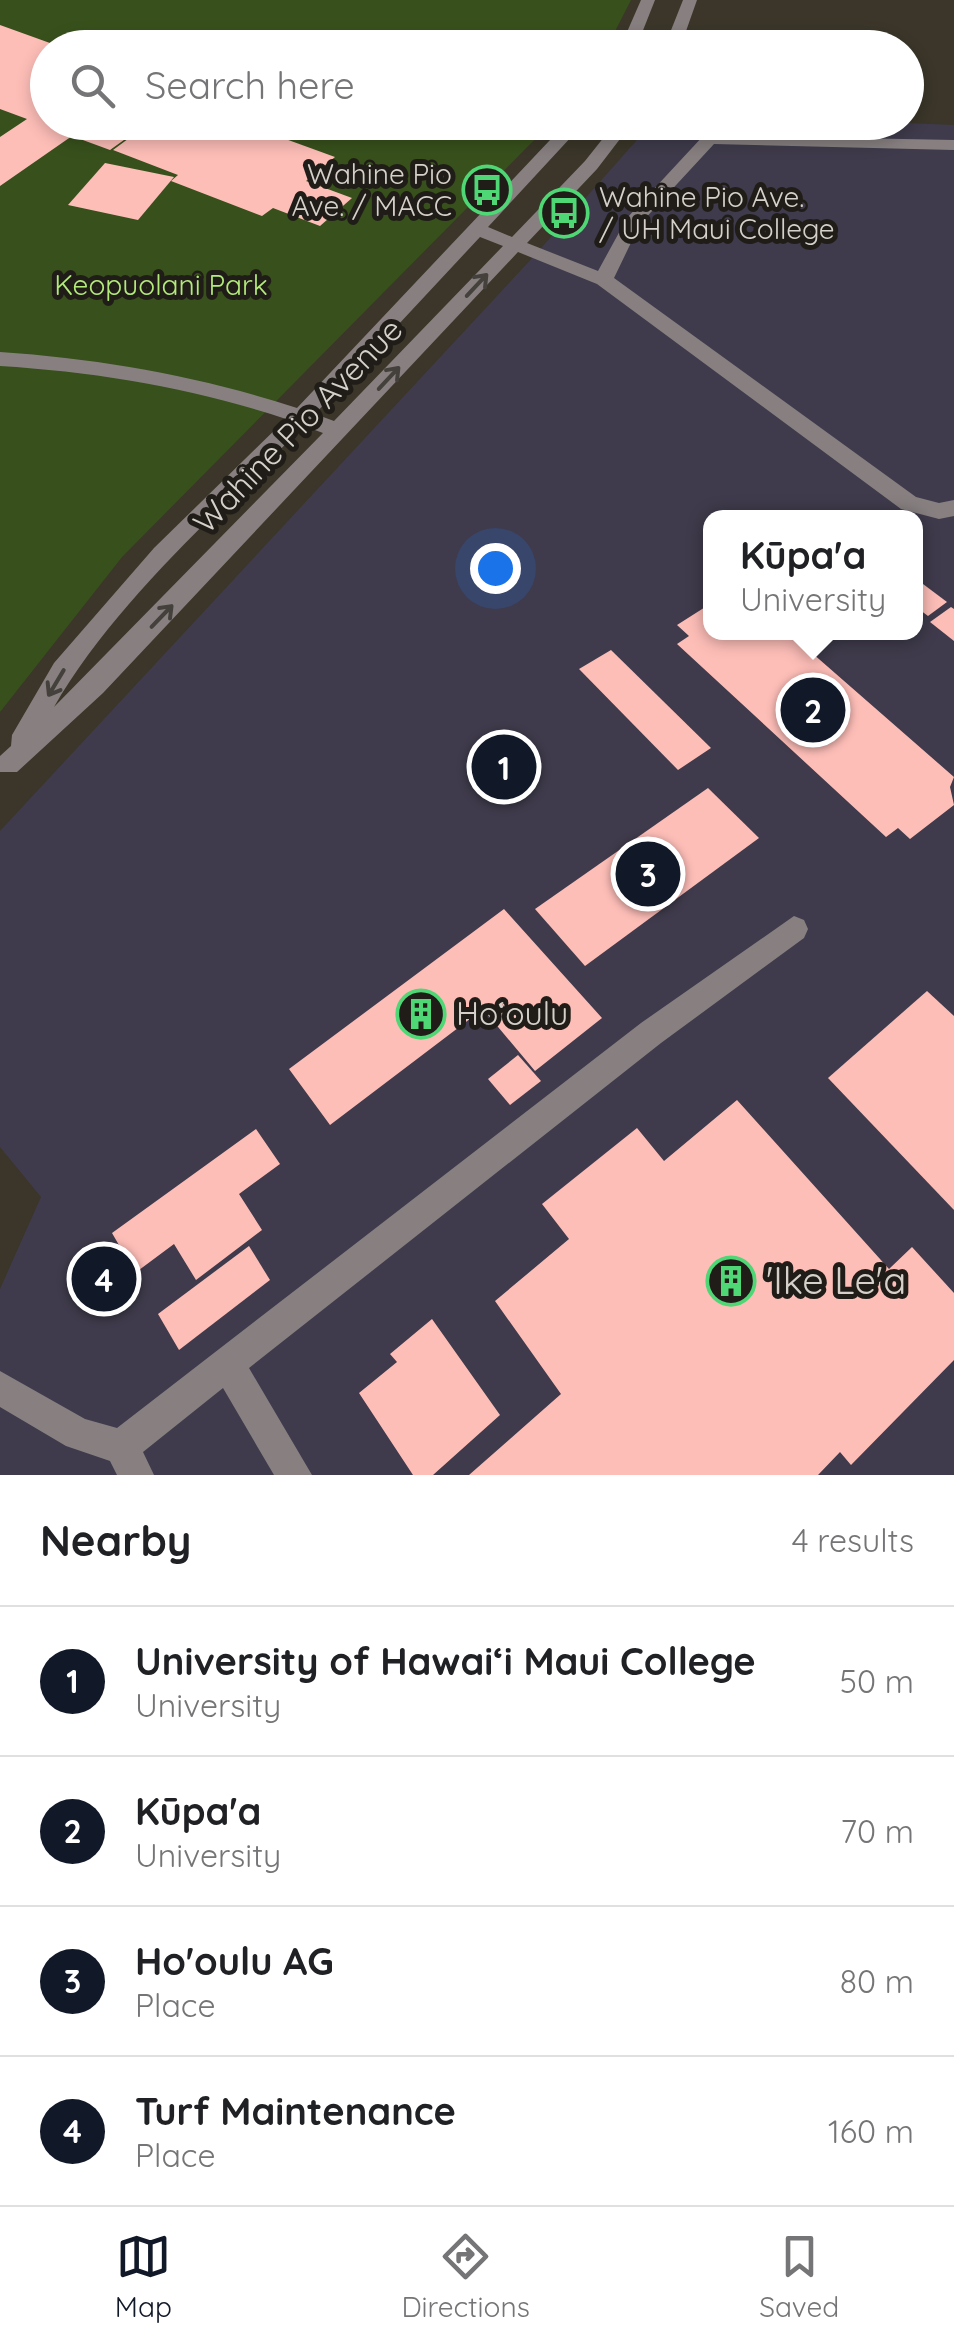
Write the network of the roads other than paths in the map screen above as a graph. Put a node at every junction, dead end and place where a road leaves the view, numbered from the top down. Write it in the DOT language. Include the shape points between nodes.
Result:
graph roads {
  1 [pos="648,0"];
  2 [pos="690,0"];
  3 [pos="636,30"];
  4 [pos="679,30"];
  5 [pos="560,140"];
  6 [pos="610,140"];
  7 [pos="709,140"];
  8 [pos="759,140"];
  9 [pos="954,144"];
  10 [pos="478,230"];
  11 [pos="516,245"];
  12 [pos="604,280"];
  13 [pos="0,358"];
  14 [pos="300,416"];
  15 [pos="339,431"];
  16 [pos="954,508"];
  17 [pos="4,770"];
  18 [pos="794,929"];
  19 [pos="227,1362"];
  20 [pos="0,1388"];
  21 [pos="128,1461"];
  22 [pos="294,1475"];
  1 -- 3 [label="street"];
  2 -- 4 [label="street"];
  5 -- 10 [label="street, Wahine Pio Avenue"];
  6 -- 11 [label="street, Wahine Pio Avenue"];
  7 -- 12 [label="street" via="628,229 611,253"];
  8 -- 9 [label="street"];
  10 -- 11 [label="street"];
  10 -- 14 [label="street, Wahine Pio Avenue"];
  11 -- 12 [label="street"];
  15 -- 11 [label="street, Wahine Pio Avenue, one-way"];
  12 -- 16 [label="street" via="909,503"];
  13 -- 14 [label="street" via="197,382"];
  14 -- 15 [label="street"];
  14 -- 17 [label="street, Wahine Pio Avenue, one-way" via="162,554 63,670"];
  17 -- 15 [label="street, Wahine Pio Avenue, one-way"];
  18 -- 19 [label="street"];
  19 -- 21 [label="street"];
  19 -- 22 [label="street"];
  20 -- 21 [label="street"];
}
